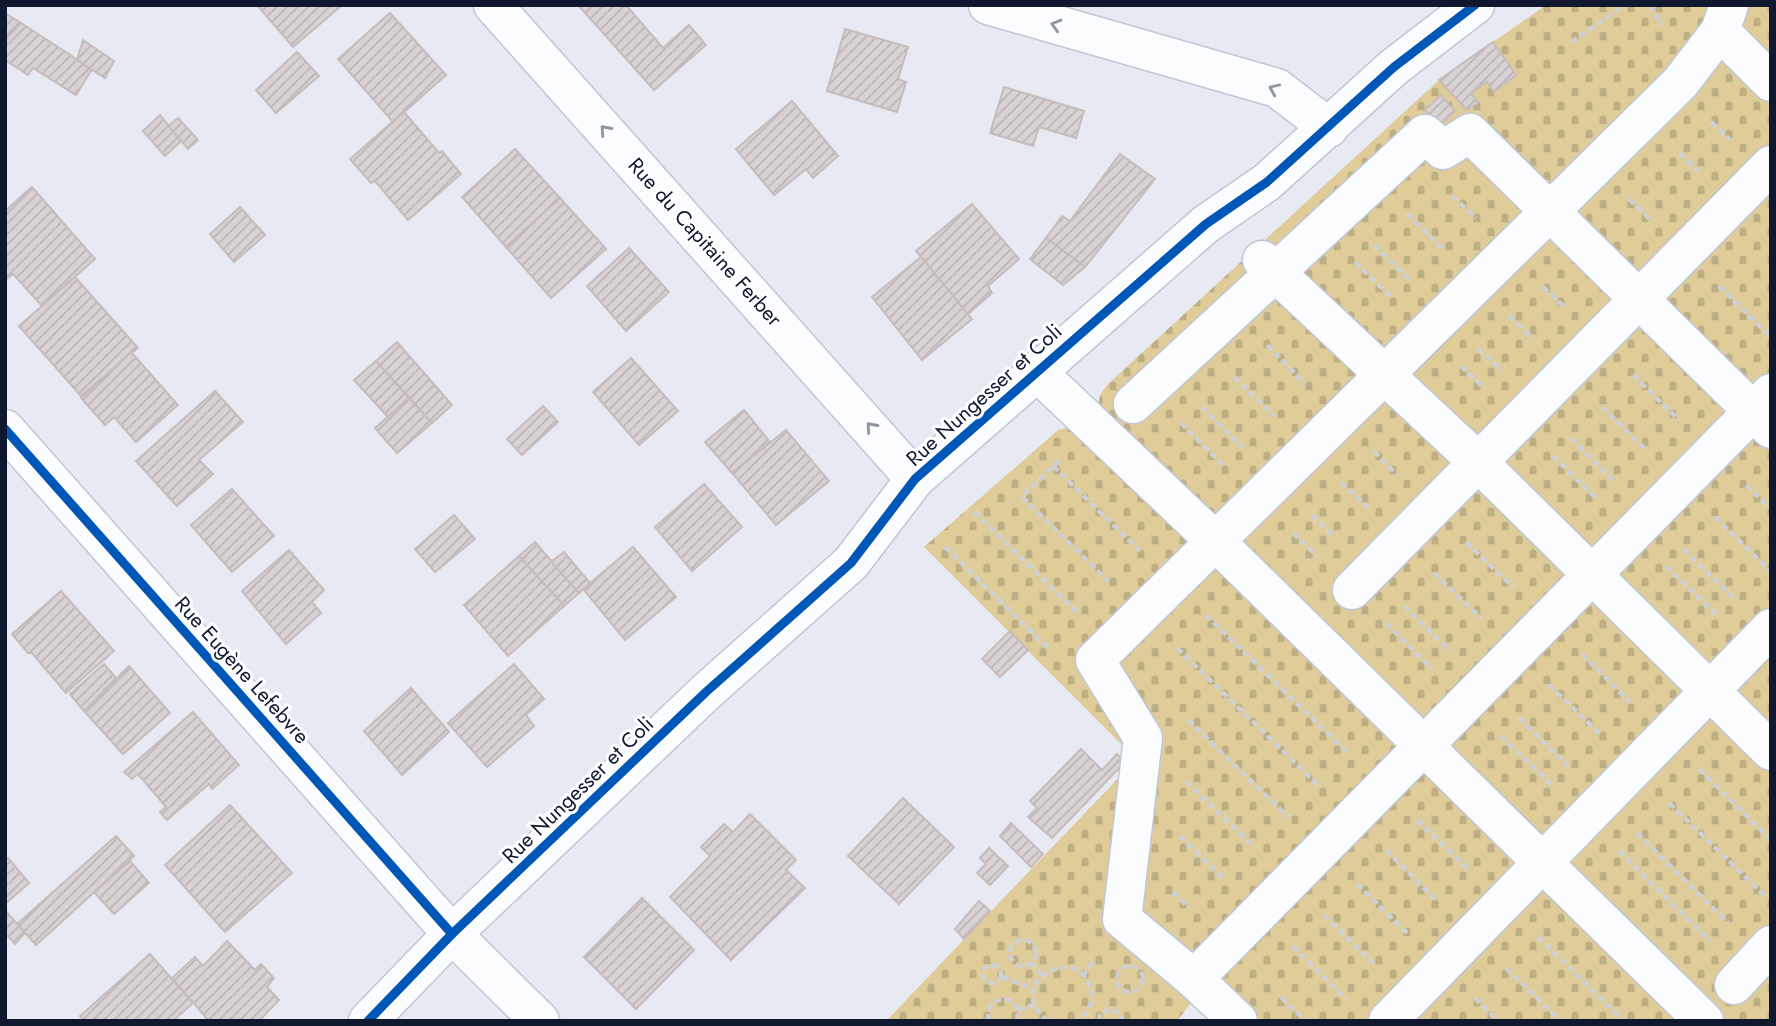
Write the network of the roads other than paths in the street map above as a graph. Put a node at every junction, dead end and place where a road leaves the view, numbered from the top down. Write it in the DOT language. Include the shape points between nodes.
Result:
graph roads {
  1 [pos="493,5"];
  2 [pos="988,5"];
  3 [pos="1475,5"];
  4 [pos="1724,18"];
  5 [pos="1771,82"];
  6 [pos="1329,128"];
  7 [pos="1771,165"];
  8 [pos="1550,211"];
  9 [pos="1269,267"];
  10 [pos="1639,299"];
  11 [pos="1037,371"];
  12 [pos="1384,375"];
  13 [pos="1133,404"];
  14 [pos="1765,411"];
  15 [pos="5,429"];
  16 [pos="1478,463"];
  17 [pos="915,479"];
  18 [pos="1215,541"];
  19 [pos="1592,575"];
  20 [pos="1352,590"];
  21 [pos="1761,638"];
  22 [pos="1710,691"];
  23 [pos="1423,745"];
  24 [pos="1771,751"];
  25 [pos="1542,862"];
  26 [pos="452,934"];
  27 [pos="1771,945"];
  28 [pos="1194,979"];
  29 [pos="1734,985"];
  30 [pos="1682,1014"];
  31 [pos="368,1021"];
  32 [pos="540,1021"];
  33 [pos="1238,1021"];
  34 [pos="1388,1021"];
  17 -- 1 [label="street, Rue du Capitaine Ferber, one-way"];
  6 -- 2 [label="street, one-way" via="1277,88"];
  3 -- 6 [label="street, Rue Nungesser et Coli" via="1394,68"];
  4 -- 5 [label="street"];
  4 -- 8 [label="street" via="1681,83"];
  6 -- 11 [label="street, Rue Nungesser et Coli" via="1268,183 1206,224"];
  7 -- 10 [label="street"];
  8 -- 9 [label="street" via="1470,133 1443,150 1424,134"];
  8 -- 10 [label="street"];
  8 -- 12 [label="street"];
  9 -- 12 [label="street"];
  9 -- 13 [label="street" via="1232,310"];
  10 -- 14 [label="street"];
  10 -- 16 [label="street"];
  11 -- 17 [label="street, Rue Nungesser et Coli"];
  11 -- 18 [label="street"];
  12 -- 16 [label="street"];
  12 -- 18 [label="street"];
  14 -- 19 [label="street" via="1713,452"];
  15 -- 26 [label="street, Rue Eugène Lefebvre"];
  16 -- 19 [label="street"];
  16 -- 20 [label="street"];
  17 -- 26 [label="street, Rue Nungesser et Coli" via="850,563 706,692"];
  18 -- 23 [label="street"];
  18 -- 28 [label="street" via="1103,652 1143,738 1122,919"];
  19 -- 22 [label="street"];
  19 -- 23 [label="street"];
  21 -- 22 [label="street"];
  22 -- 24 [label="street"];
  22 -- 25 [label="street"];
  23 -- 25 [label="street"];
  23 -- 28 [label="street"];
  25 -- 30 [label="street"];
  25 -- 34 [label="street"];
  26 -- 31 [label="street, Rue Nungesser et Coli"];
  26 -- 32 [label="street, Rue Eugène Lefebvre"];
  27 -- 29 [label="street"];
  28 -- 33 [label="street"];
}
